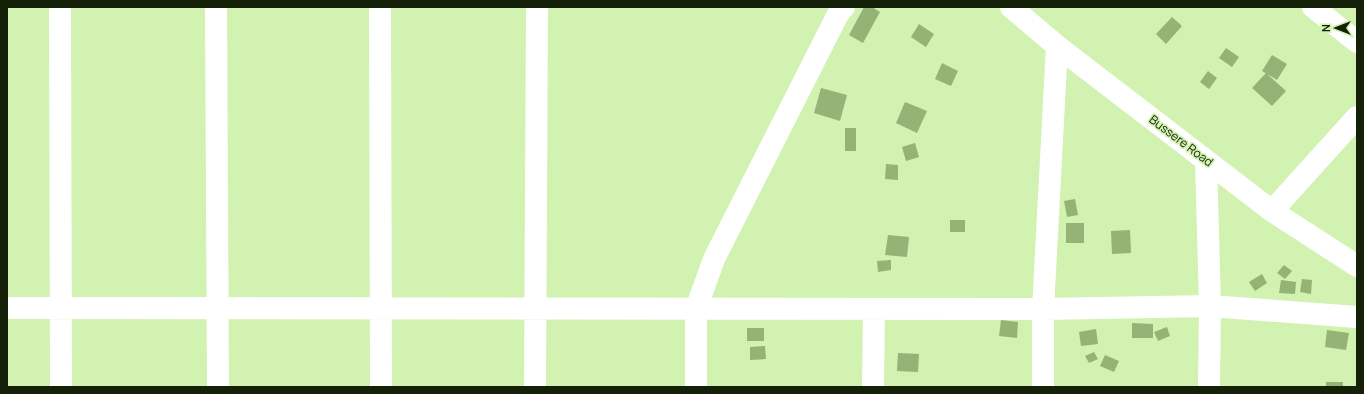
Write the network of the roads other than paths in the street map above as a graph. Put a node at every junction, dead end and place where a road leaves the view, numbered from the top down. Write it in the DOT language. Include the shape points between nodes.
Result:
graph roads {
  1 [pos="60,7"];
  2 [pos="216,7"];
  3 [pos="380,7"];
  4 [pos="537,7"];
  5 [pos="844,7"];
  6 [pos="1011,7"];
  7 [pos="1313,7"];
  8 [pos="1357,42"];
  9 [pos="1057,46"];
  10 [pos="1357,117"];
  11 [pos="1206,161"];
  12 [pos="1272,211"];
  13 [pos="1357,266"];
  14 [pos="1210,306"];
  15 [pos="7,308"];
  16 [pos="61,308"];
  17 [pos="218,308"];
  18 [pos="381,308"];
  19 [pos="535,309"];
  20 [pos="696,309"];
  21 [pos="874,309"];
  22 [pos="1043,309"];
  23 [pos="1357,317"];
  24 [pos="61,387"];
  25 [pos="218,387"];
  26 [pos="381,387"];
  27 [pos="535,387"];
  28 [pos="696,387"];
  29 [pos="873,387"];
  30 [pos="1043,387"];
  31 [pos="1209,387"];
  1 -- 16 [label="street"];
  2 -- 17 [label="street"];
  3 -- 18 [label="street"];
  4 -- 19 [label="street"];
  5 -- 20 [label="street" via="838,14 714,258"];
  6 -- 9 [label="street, Bussere Road"];
  7 -- 8 [label="street"];
  9 -- 11 [label="street, Bussere Road"];
  9 -- 22 [label="street"];
  10 -- 12 [label="street"];
  11 -- 12 [label="street, Bussere Road"];
  11 -- 14 [label="street"];
  12 -- 13 [label="street, Bussere Road"];
  14 -- 22 [label="street"];
  14 -- 23 [label="street"];
  14 -- 31 [label="street"];
  15 -- 16 [label="street"];
  16 -- 17 [label="street"];
  16 -- 24 [label="street"];
  17 -- 18 [label="street"];
  17 -- 25 [label="street"];
  18 -- 19 [label="street"];
  18 -- 26 [label="street"];
  19 -- 20 [label="street"];
  19 -- 27 [label="street"];
  20 -- 21 [label="street"];
  20 -- 28 [label="street"];
  21 -- 22 [label="street"];
  21 -- 29 [label="street"];
  22 -- 30 [label="street"];
}
